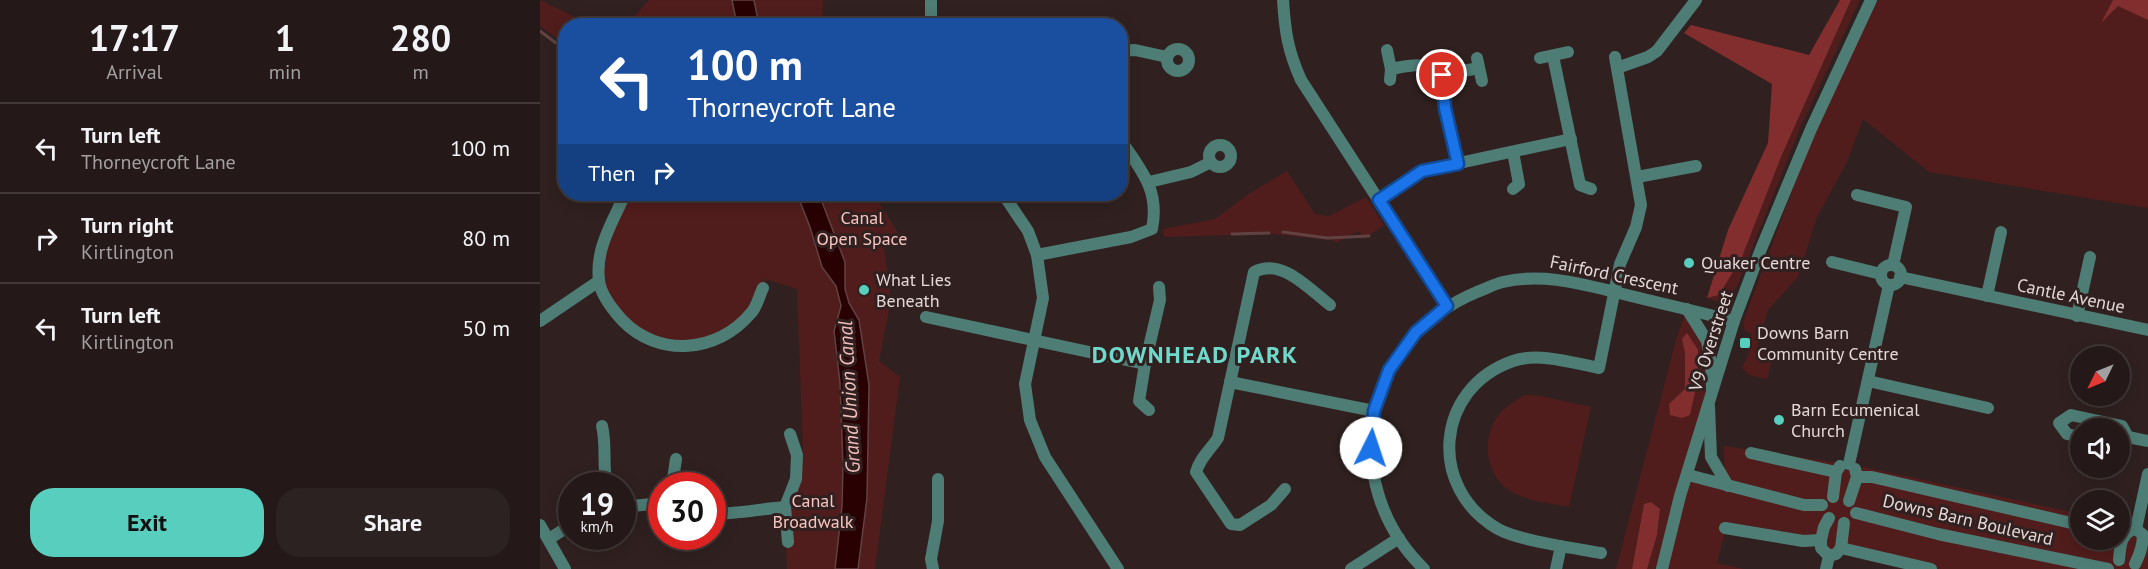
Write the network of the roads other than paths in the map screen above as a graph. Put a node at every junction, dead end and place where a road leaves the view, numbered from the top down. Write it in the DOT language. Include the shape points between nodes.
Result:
graph roads {
  1 [pos="932,0"];
  2 [pos="1283,0"];
  3 [pos="1696,0"];
  4 [pos="1871,0"];
  5 [pos="931,18"];
  6 [pos="1128,50"];
  7 [pos="1387,50"];
  8 [pos="1568,52"];
  9 [pos="1553,56"];
  10 [pos="1167,57"];
  11 [pos="1540,58"];
  12 [pos="1442,75"];
  13 [pos="1482,81"];
  14 [pos="1571,140"];
  15 [pos="1128,151"];
  16 [pos="1514,152"];
  17 [pos="1211,162"];
  18 [pos="1458,164"];
  19 [pos="1696,166"];
  20 [pos="1637,177"];
  21 [pos="1149,182"];
  22 [pos="1513,189"];
  23 [pos="1591,189"];
  24 [pos="1857,195"];
  25 [pos="1379,200"];
  26 [pos="622,201"];
  27 [pos="1008,201"];
  28 [pos="2001,232"];
  29 [pos="1037,255"];
  30 [pos="2090,256"];
  31 [pos="1832,262"];
  32 [pos="1893,266"];
  33 [pos="1881,274"];
  34 [pos="1900,277"];
  35 [pos="599,282"];
  36 [pos="1888,285"];
  37 [pos="1159,287"];
  38 [pos="763,288"];
  39 [pos="1615,292"];
  40 [pos="1987,296"];
  41 [pos="1330,305"];
  42 [pos="1447,306"];
  43 [pos="1687,309"];
  44 [pos="926,316"];
  45 [pos="2077,316"];
  46 [pos="540,321"];
  47 [pos="1734,321"];
  48 [pos="2148,330"];
  49 [pos="1035,340"];
  50 [pos="1145,364"];
  51 [pos="1869,381"];
  52 [pos="1230,382"];
  53 [pos="1711,400"];
  54 [pos="1988,408"];
  55 [pos="1149,410"];
  56 [pos="1374,411"];
  57 [pos="2085,418"];
  58 [pos="602,426"];
  59 [pos="790,434"];
  60 [pos="2070,435"];
  61 [pos="2130,440"];
  62 [pos="2148,441"];
  63 [pos="1751,453"];
  64 [pos="676,459"];
  65 [pos="1849,464"];
  66 [pos="604,472"];
  67 [pos="674,472"];
  68 [pos="1836,472"];
  69 [pos="2148,474"];
  70 [pos="1688,475"];
  71 [pos="1857,477"];
  72 [pos="938,479"];
  73 [pos="1728,486"];
  74 [pos="1285,489"];
  75 [pos="1833,496"];
  76 [pos="1849,501"];
  77 [pos="1822,505"];
  78 [pos="785,507"];
  79 [pos="1856,513"];
  80 [pos="726,514"];
  81 [pos="1829,518"];
  82 [pos="1844,522"];
  83 [pos="2070,523"];
  84 [pos="540,525"];
  85 [pos="1725,528"];
  86 [pos="2136,529"];
  87 [pos="2130,530"];
  88 [pos="558,534"];
  89 [pos="1399,538"];
  90 [pos="549,539"];
  91 [pos="1821,540"];
  92 [pos="788,542"];
  93 [pos="2145,542"];
  94 [pos="1561,546"];
  95 [pos="1840,548"];
  96 [pos="2120,550"];
  97 [pos="1600,553"];
  98 [pos="1829,555"];
  99 [pos="2119,560"];
  100 [pos="2138,566"];
  101 [pos="565,569"];
  102 [pos="933,569"];
  103 [pos="1118,569"];
  104 [pos="1351,569"];
  105 [pos="1424,569"];
  106 [pos="1556,569"];
  107 [pos="1662,569"];
  108 [pos="1826,569"];
  109 [pos="1931,569"];
  110 [pos="2108,569"];
  1 -- 5 [label="street"];
  2 -- 25 [label="street" via="1290,53 1301,80"];
  3 -- 20 [label="street" via="1657,51 1648,57 1616,62"];
  4 -- 47 [label="street, V9 Overstreet" via="1811,129"];
  6 -- 10 [label="street"];
  7 -- 12 [label="street" via="1390,75 1414,65 1431,66"];
  8 -- 9 [label="street"];
  9 -- 11 [label="street"];
  9 -- 14 [label="street"];
  12 -- 13 [label="street" via="1478,63"];
  12 -- 18 [label="street"];
  14 -- 16 [label="street"];
  14 -- 23 [label="street" via="1580,185"];
  15 -- 21 [label="street"];
  16 -- 18 [label="street"];
  16 -- 22 [label="street" via="1520,184"];
  17 -- 21 [label="street" via="1191,172"];
  18 -- 25 [label="street" via="1422,171"];
  19 -- 20 [label="street"];
  20 -- 39 [label="street" via="1641,205 1620,264"];
  21 -- 29 [label="street" via="1155,212 1152,229 1131,237"];
  24 -- 32 [label="street" via="1906,207"];
  25 -- 42 [label="street"];
  26 -- 35 [label="street" via="600,253"];
  27 -- 29 [label="street" via="1028,231"];
  28 -- 40 [label="street, Cantle Avenue"];
  29 -- 49 [label="street" via="1043,298"];
  30 -- 45 [label="street"];
  31 -- 33 [label="street"];
  32 -- 33 [label="street" via="1887,266"];
  32 -- 34 [label="street" via="1900,271"];
  33 -- 36 [label="street"];
  34 -- 36 [label="street" via="1895,284"];
  34 -- 40 [label="street, Cantle Avenue"];
  35 -- 38 [label="street" via="616,313 635,331 665,345 689,347 730,332 753,311"];
  35 -- 46 [label="street"];
  36 -- 51 [label="street"];
  37 -- 50 [label="street" via="1160,300"];
  39 -- 42 [label="street, Fairford Crescent" via="1541,278 1502,282"];
  39 -- 43 [label="street, Fairford Crescent"];
  39 -- 94 [label="street" via="1599,368 1557,360 1514,360 1472,387 1458,406 1451,429 1448,454 1453,478 1478,515 1500,530"];
  40 -- 45 [label="street, Cantle Avenue"];
  41 -- 52 [label="street" via="1300,279 1284,271 1262,268 1254,272"];
  42 -- 56 [label="street, Fairford Crescent" via="1416,332 1389,370"];
  43 -- 47 [label="street, Fairford Crescent"];
  43 -- 53 [label="street, Fairford Crescent" via="1707,341"];
  44 -- 49 [label="street"];
  45 -- 48 [label="street, Cantle Avenue"];
  47 -- 53 [label="street, V9 Overstreet"];
  49 -- 50 [label="street"];
  49 -- 103 [label="street" via="1025,384 1030,420 1045,457"];
  50 -- 55 [label="street" via="1139,401"];
  51 -- 54 [label="street"];
  51 -- 65 [label="street"];
  52 -- 56 [label="street"];
  52 -- 74 [label="street" via="1218,438 1200,460 1196,472 1231,524 1240,525 1271,505"];
  53 -- 70 [label="street, V9 Overstreet"];
  53 -- 73 [label="street" via="1711,457"];
  56 -- 89 [label="street, Fairford Crescent" via="1374,483"];
  57 -- 60 [label="street" via="2071,415 2059,423"];
  58 -- 66 [label="street" via="606,442"];
  59 -- 78 [label="street" via="797,454 796,479"];
  61 -- 62 [label="street"];
  63 -- 68 [label="street"];
  64 -- 67 [label="street"];
  65 -- 68 [label="street" via="1840,466"];
  65 -- 71 [label="street" via="1856,469"];
  68 -- 75 [label="street"];
  69 -- 86 [label="street"];
  70 -- 73 [label="street"];
  70 -- 107 [label="street, V9 Overstreet"];
  71 -- 76 [label="street"];
  71 -- 83 [label="street, Downs Barn Boulevard" via="1872,477"];
  72 -- 102 [label="street"];
  73 -- 77 [label="street" via="1804,505"];
  75 -- 76 [label="street"];
  75 -- 77 [label="street"];
  76 -- 79 [label="street"];
  77 -- 81 [label="street"];
  78 -- 80 [label="street"];
  78 -- 92 [label="street"];
  79 -- 82 [label="street"];
  79 -- 110 [label="street, Downs Barn Boulevard"];
  81 -- 82 [label="street"];
  81 -- 91 [label="street"];
  82 -- 95 [label="street"];
  84 -- 90 [label="street"];
  85 -- 91 [label="street" via="1803,541"];
  86 -- 87 [label="street"];
  86 -- 93 [label="street"];
  88 -- 90 [label="street"];
  89 -- 104 [label="street"];
  89 -- 105 [label="street, Fairford Crescent"];
  90 -- 101 [label="street"];
  91 -- 98 [label="street" via="1821,548"];
  93 -- 100 [label="street"];
  94 -- 97 [label="street"];
  94 -- 106 [label="street"];
  95 -- 98 [label="street"];
  95 -- 109 [label="street"];
  96 -- 99 [label="street"];
  98 -- 108 [label="street"];
  99 -- 100 [label="street"];
  99 -- 110 [label="street"];
}
